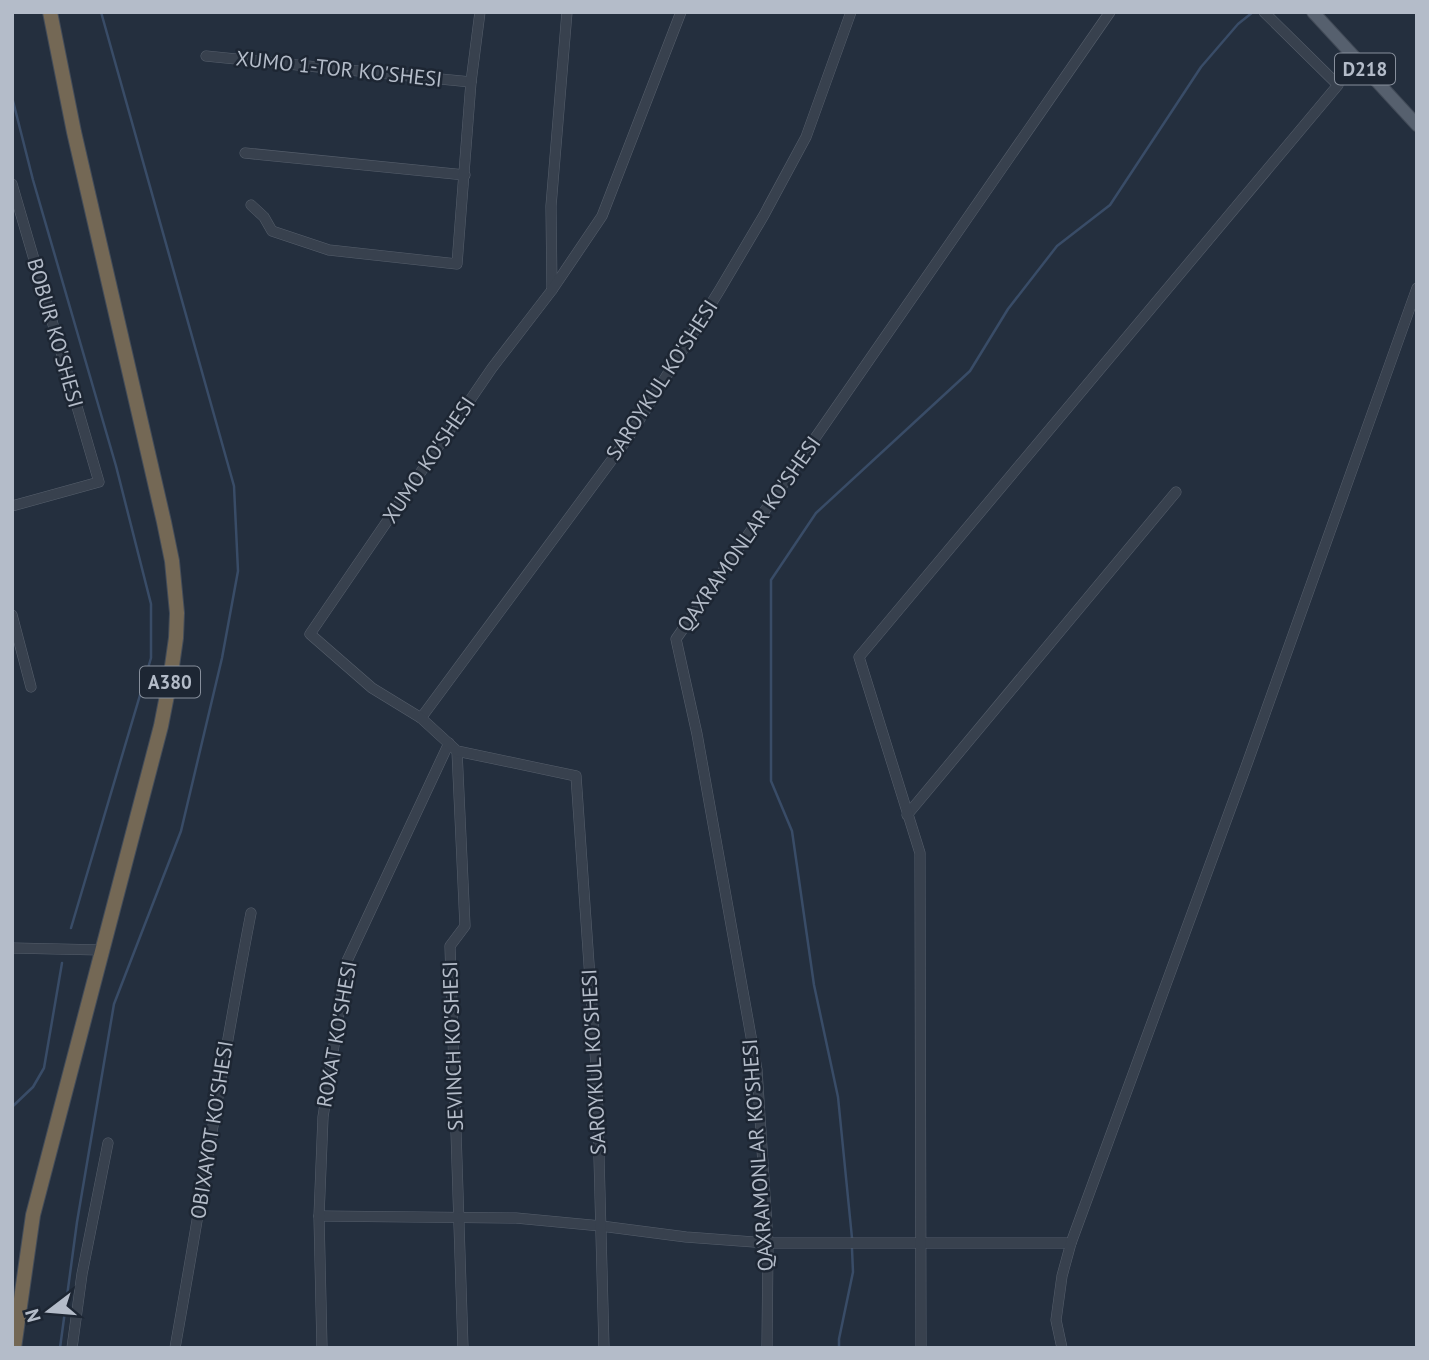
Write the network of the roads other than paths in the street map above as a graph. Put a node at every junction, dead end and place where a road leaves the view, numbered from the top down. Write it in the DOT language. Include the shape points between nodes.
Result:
graph roads {
  1 [pos="50,12"];
  2 [pos="480,12"];
  3 [pos="567,12"];
  4 [pos="681,12"];
  5 [pos="851,12"];
  6 [pos="1110,12"];
  7 [pos="1264,12"];
  8 [pos="1313,12"];
  9 [pos="206,56"];
  10 [pos="471,82"];
  11 [pos="1417,125"];
  12 [pos="245,153"];
  13 [pos="465,175"];
  14 [pos="13,191"];
  15 [pos="251,205"];
  16 [pos="1417,288"];
  17 [pos="552,290"];
  18 [pos="1176,492"];
  19 [pos="12,506"];
  20 [pos="12,615"];
  21 [pos="31,687"];
  22 [pos="421,718"];
  23 [pos="453,747"];
  24 [pos="907,815"];
  25 [pos="251,913"];
  26 [pos="12,948"];
  27 [pos="102,950"];
  28 [pos="108,1143"];
  29 [pos="319,1216"];
  30 [pos="459,1216"];
  31 [pos="601,1226"];
  32 [pos="768,1243"];
  33 [pos="1071,1243"];
  34 [pos="922,1244"];
  35 [pos="14,1348"];
  36 [pos="72,1348"];
  37 [pos="175,1348"];
  38 [pos="322,1348"];
  39 [pos="463,1348"];
  40 [pos="604,1348"];
  41 [pos="767,1348"];
  42 [pos="921,1348"];
  43 [pos="1062,1348"];
  1 -- 27 [label="highway, A380" via="164,522 176,600 176,638 161,726"];
  2 -- 10 [label="street"];
  3 -- 17 [label="street" via="551,206"];
  4 -- 17 [label="street, XUMO KO'SHESI" via="602,216"];
  5 -- 22 [label="street, SAROYKUL KO'SHESI" via="806,137 719,291 628,438"];
  6 -- 32 [label="street, QAXRAMONLAR KO'SHESI" via="676,639 757,1070"];
  7 -- 24 [label="street" via="1338,85 859,657"];
  8 -- 11 [label="main road, D218"];
  9 -- 10 [label="street, XUMO 1-TOR KO'SHESI"];
  10 -- 13 [label="street"];
  12 -- 13 [label="street"];
  13 -- 15 [label="street" via="457,264 328,250 272,230"];
  14 -- 19 [label="street, BOBUR KO'SHESI" via="99,482"];
  16 -- 33 [label="street"];
  17 -- 22 [label="street, XUMO KO'SHESI" via="492,368 310,634 372,688"];
  18 -- 24 [label="street"];
  20 -- 21 [label="street"];
  22 -- 23 [label="street"];
  23 -- 29 [label="street, ROXAT KO'SHESI" via="346,961 323,1117"];
  23 -- 30 [label="street, SEVINCH KO'SHESI" via="465,926 450,946"];
  23 -- 31 [label="street, SAROYKUL KO'SHESI" via="576,776 597,1080"];
  24 -- 34 [label="street" via="920,853"];
  25 -- 37 [label="street, OBIXAYOT KO'SHESI"];
  26 -- 27 [label="street"];
  27 -- 35 [label="highway, A380" via="33,1215"];
  28 -- 36 [label="street"];
  29 -- 30 [label="street"];
  29 -- 38 [label="street, ROXAT KO'SHESI"];
  30 -- 31 [label="street"];
  30 -- 39 [label="street, SEVINCH KO'SHESI"];
  31 -- 32 [label="street"];
  31 -- 40 [label="street, SAROYKUL KO'SHESI"];
  32 -- 34 [label="street"];
  32 -- 41 [label="street, QAXRAMONLAR KO'SHESI"];
  33 -- 34 [label="street"];
  33 -- 43 [label="street" via="1056,1320"];
  34 -- 42 [label="street"];
}
